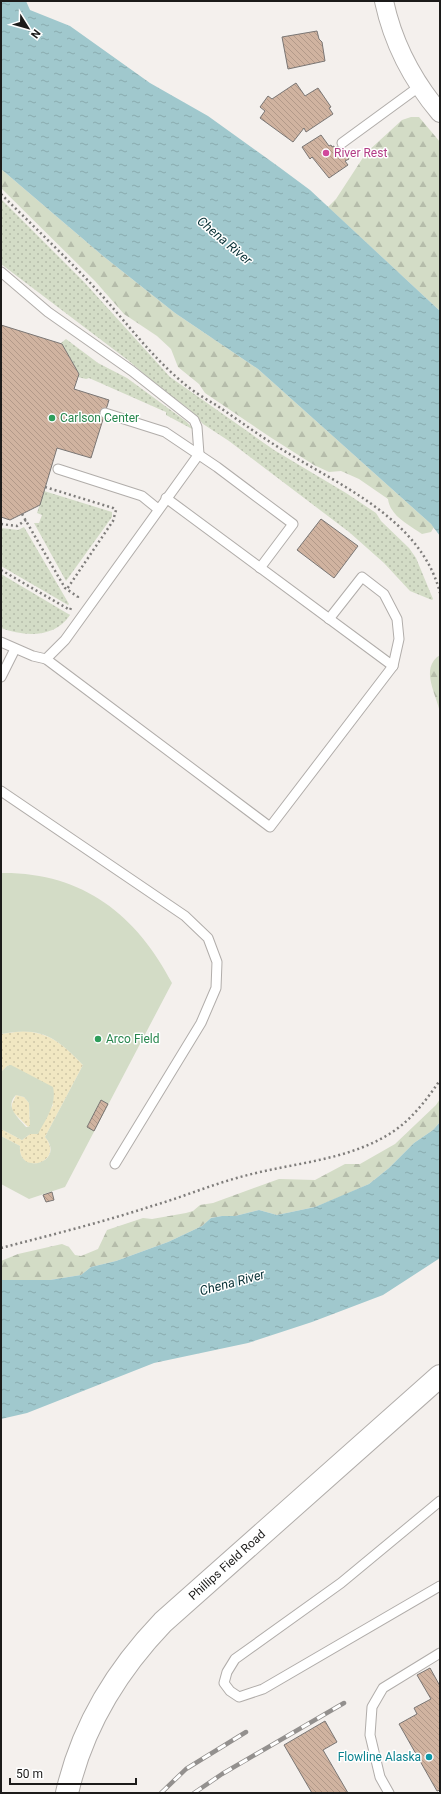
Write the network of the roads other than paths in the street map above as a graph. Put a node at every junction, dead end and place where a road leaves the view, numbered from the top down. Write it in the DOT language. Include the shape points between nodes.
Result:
graph roads {
  1 [pos="384,1"];
  2 [pos="420,86"];
  3 [pos="440,113"];
  4 [pos="342,143"];
  5 [pos="1,272"];
  6 [pos="105,413"];
  7 [pos="199,454"];
  8 [pos="58,469"];
  9 [pos="166,498"];
  10 [pos="158,509"];
  11 [pos="260,568"];
  12 [pos="329,619"];
  13 [pos="1,642"];
  14 [pos="15,649"];
  15 [pos="46,659"];
  16 [pos="393,666"];
  17 [pos="1,677"];
  18 [pos="1,791"];
  19 [pos="115,1164"];
  20 [pos="440,1376"];
  21 [pos="440,1501"];
  22 [pos="440,1586"];
  23 [pos="440,1653"];
  24 [pos="67,1793"];
  25 [pos="389,1793"];
  1 -- 2 [label="street" via="407,66"];
  2 -- 3 [label="street"];
  2 -- 4 [label="lane"];
  5 -- 7 [label="lane" via="48,312 132,371 194,420"];
  6 -- 7 [label="lane" via="165,432"];
  7 -- 9 [label="lane"];
  7 -- 11 [label="lane" via="293,524"];
  8 -- 10 [label="lane" via="142,496"];
  9 -- 10 [label="lane"];
  9 -- 11 [label="lane"];
  10 -- 15 [label="lane" via="65,640"];
  11 -- 12 [label="lane"];
  12 -- 16 [label="lane"];
  12 -- 16 [label="lane" via="362,577 384,594 397,619 399,639"];
  13 -- 14 [label="lane"];
  14 -- 15 [label="lane"];
  14 -- 17 [label="lane"];
  15 -- 16 [label="lane" via="270,827"];
  18 -- 19 [label="lane" via="185,916 208,938 217,962 216,988 201,1023"];
  20 -- 24 [label="street, Phillips Field Road" via="147,1638 102,1702 83,1741"];
  21 -- 22 [label="lane" via="341,1583 235,1659 224,1683 239,1697 263,1689"];
  23 -- 25 [label="lane" via="383,1688 372,1707 370,1735 380,1777"];
}
